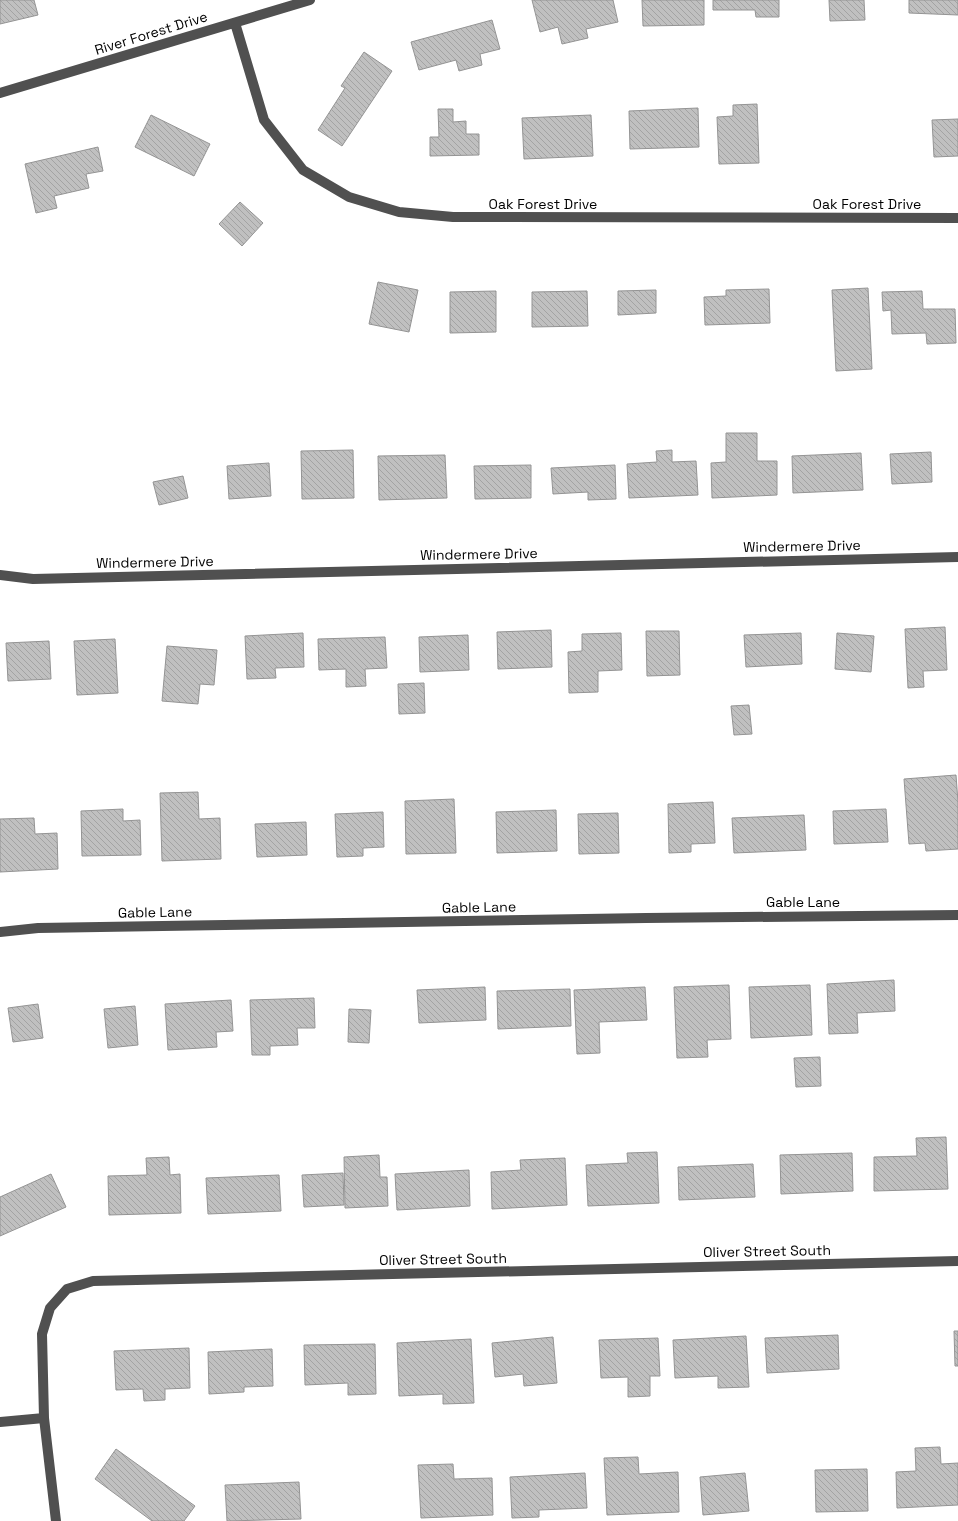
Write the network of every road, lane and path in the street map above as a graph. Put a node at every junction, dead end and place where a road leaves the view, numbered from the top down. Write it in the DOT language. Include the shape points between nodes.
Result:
graph roads {
  1 [pos="310,0"];
  2 [pos="235,23"];
  3 [pos="0,93"];
  4 [pos="958,218"];
  5 [pos="958,557"];
  6 [pos="0,576"];
  7 [pos="958,915"];
  8 [pos="0,932"];
  9 [pos="958,1261"];
  10 [pos="44,1418"];
  11 [pos="0,1422"];
  12 [pos="56,1521"];
  1 -- 2 [label="street, River Forest Drive"];
  2 -- 3 [label="street, River Forest Drive"];
  2 -- 4 [label="street, Oak Forest Drive" via="264,120 303,170 349,197 399,212 453,218"];
  5 -- 6 [label="street, Windermere Drive" via="34,579"];
  7 -- 8 [label="street, Gable Lane" via="46,928"];
  9 -- 10 [label="street, Oliver Street South" via="93,1281 67,1289 50,1308 42,1334"];
  10 -- 11 [label="street"];
  10 -- 12 [label="street, Oliver Street South"];
}
